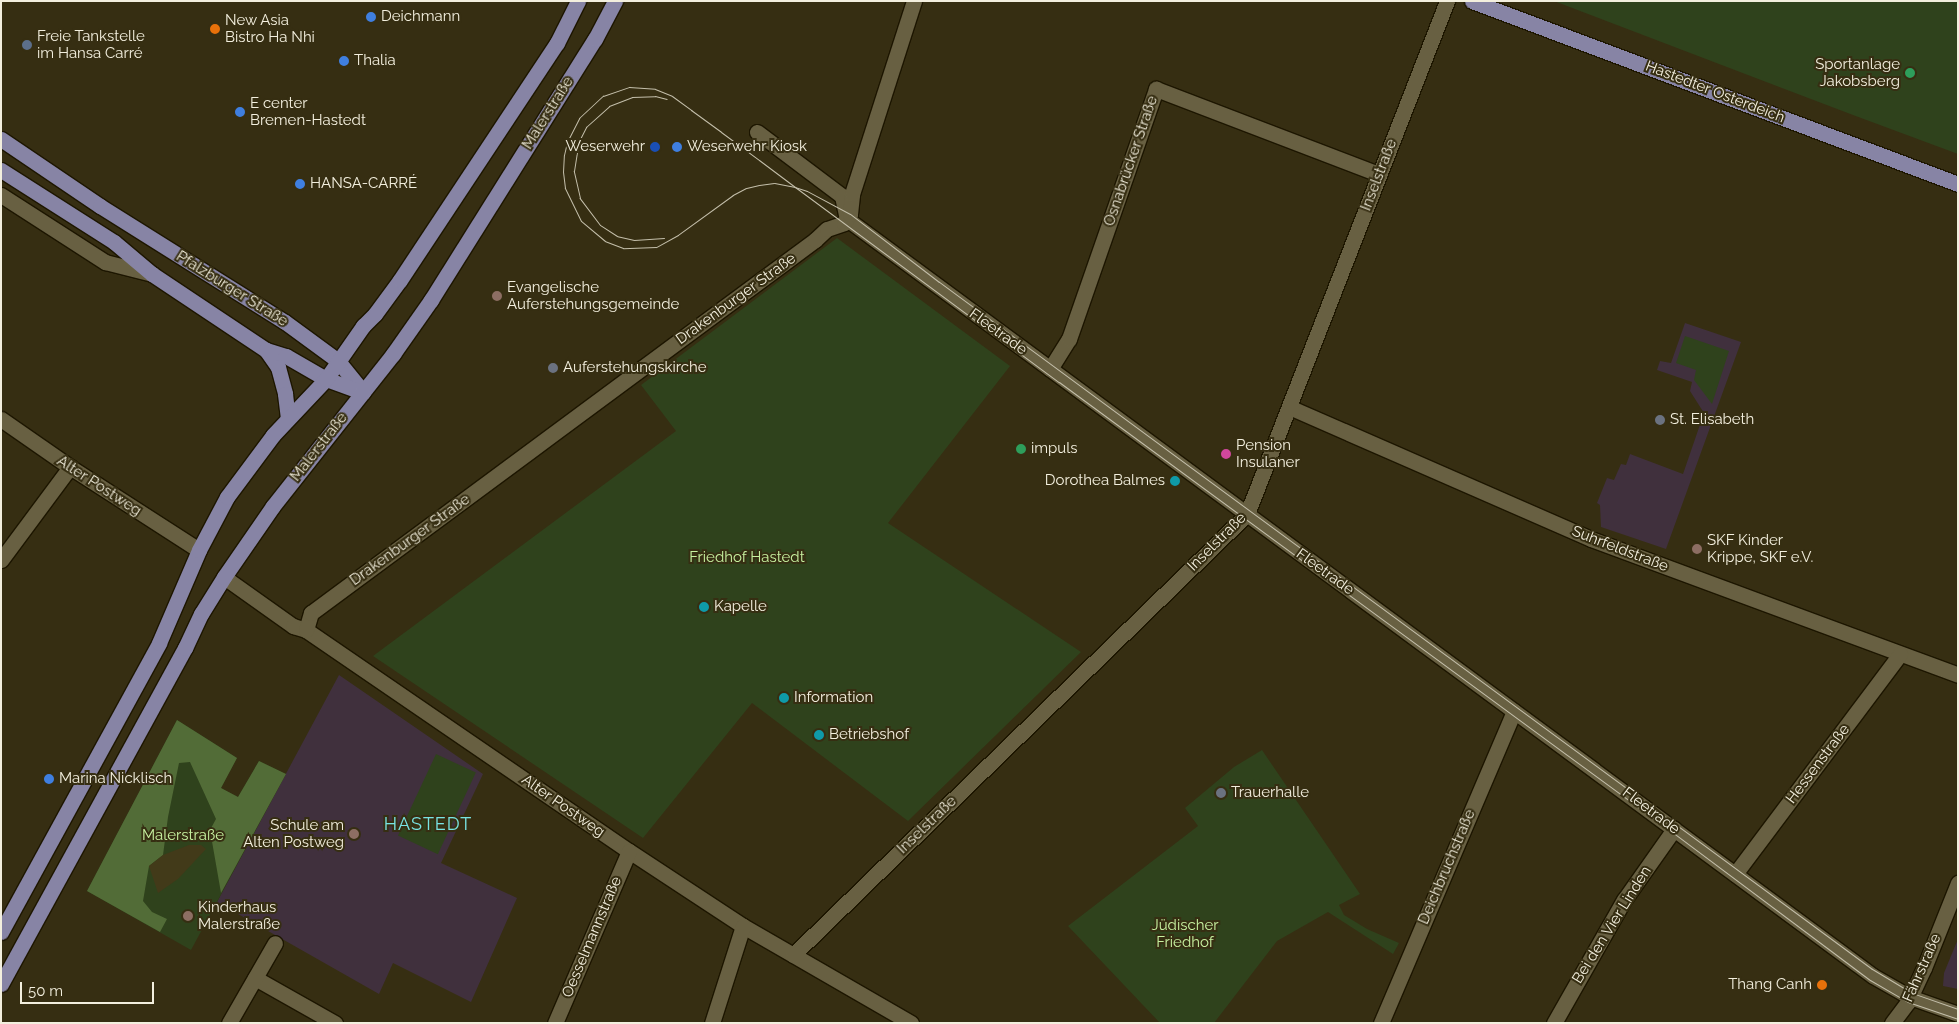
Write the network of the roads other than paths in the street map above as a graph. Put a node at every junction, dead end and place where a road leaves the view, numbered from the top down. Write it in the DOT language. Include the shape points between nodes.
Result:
graph roads {
  1 [pos="578,1"];
  2 [pos="615,1"];
  3 [pos="914,1"];
  4 [pos="1447,1"];
  5 [pos="1472,1"];
  6 [pos="756,132"];
  7 [pos="1,139"];
  8 [pos="1,170"];
  9 [pos="1379,174"];
  10 [pos="1958,184"];
  11 [pos="1,195"];
  12 [pos="847,219"];
  13 [pos="152,274"];
  14 [pos="266,350"];
  15 [pos="338,361"];
  16 [pos="1050,369"];
  17 [pos="326,379"];
  18 [pos="363,392"];
  19 [pos="1289,407"];
  20 [pos="288,418"];
  21 [pos="1,419"];
  22 [pos="70,467"];
  23 [pos="1247,514"];
  24 [pos="199,550"];
  25 [pos="1,560"];
  26 [pos="224,577"];
  27 [pos="306,630"];
  28 [pos="1900,654"];
  29 [pos="1958,676"];
  30 [pos="1514,711"];
  31 [pos="1674,829"];
  32 [pos="629,851"];
  33 [pos="1736,874"];
  34 [pos="1958,883"];
  35 [pos="743,926"];
  36 [pos="1,932"];
  37 [pos="275,943"];
  38 [pos="793,955"];
  39 [pos="255,978"];
  40 [pos="1,984"];
  41 [pos="1910,997"];
  42 [pos="1958,1014"];
  43 [pos="229,1023"];
  44 [pos="335,1023"];
  45 [pos="555,1023"];
  46 [pos="712,1023"];
  47 [pos="911,1023"];
  48 [pos="1381,1023"];
  49 [pos="1554,1023"];
  50 [pos="1892,1023"];
  1 -- 15 [label="main road, Malerstraße" via="557,43 479,162 400,280"];
  2 -- 18 [label="main road, Malerstraße" via="431,300"];
  3 -- 12 [label="street" via="852,194"];
  4 -- 9 [label="street, Inselstraße"];
  5 -- 10 [label="main road, Hastedter Osterdeich"];
  6 -- 12 [label="street" via="842,196"];
  7 -- 15 [label="main road, Pfalzburger Straße" via="100,206 285,322"];
  8 -- 13 [label="main road, Pfalzburger Straße" via="114,242"];
  9 -- 16 [label="street, Osnabrücker Straße" via="1156,89 1069,339"];
  9 -- 19 [label="street, Inselstraße"];
  11 -- 13 [label="street, Pfalzburger Straße" via="105,262"];
  12 -- 16 [label="street, Fleetrade"];
  12 -- 27 [label="street, Drakenburger Straße" via="827,229 311,613"];
  13 -- 14 [label="main road, Pfalzburger Straße"];
  14 -- 17 [label="main road, Pfalzburger Straße" via="286,356"];
  14 -- 20 [label="main road, Pfalzburger Straße" via="278,367"];
  15 -- 17 [label="main road, Malerstraße"];
  15 -- 18 [label="main road, Pfalzburger Straße"];
  16 -- 23 [label="street, Fleetrade"];
  17 -- 18 [label="main road, Pfalzburger Straße"];
  17 -- 20 [label="main road, Malerstraße"];
  18 -- 26 [label="main road, Malerstraße" via="273,506"];
  19 -- 23 [label="street, Inselstraße"];
  19 -- 28 [label="street, Suhrfeldstraße" via="1591,539"];
  20 -- 24 [label="main road, Malerstraße" via="241,477"];
  21 -- 22 [label="street, Alter Postweg"];
  22 -- 24 [label="street, Alter Postweg"];
  22 -- 25 [label="street"];
  23 -- 30 [label="street, Fleetrade"];
  23 -- 38 [label="street, Inselstraße"];
  24 -- 36 [label="main road, Malerstraße" via="159,643"];
  26 -- 27 [label="street, Alter Postweg" via="293,626"];
  26 -- 40 [label="main road, Malerstraße"];
  27 -- 32 [label="street, Alter Postweg"];
  28 -- 29 [label="street, Suhrfeldstraße"];
  28 -- 33 [label="street, Hessenstraße"];
  30 -- 31 [label="street, Fleetrade"];
  30 -- 48 [label="street, Deichbruchstraße"];
  31 -- 33 [label="street, Fleetrade"];
  31 -- 49 [label="street, Bei den Vier Linden" via="1624,900"];
  32 -- 35 [label="street, Alter Postweg"];
  32 -- 45 [label="street, Oesselmannstraße"];
  33 -- 41 [label="street, Fleetrade" via="1873,976"];
  34 -- 41 [label="street, Fährstraße"];
  35 -- 38 [label="street, Alter Postweg"];
  35 -- 46 [label="street"];
  37 -- 39 [label="street"];
  38 -- 47 [label="street, Alter Postweg"];
  39 -- 43 [label="street"];
  39 -- 44 [label="street"];
  41 -- 42 [label="street, Fleetrade"];
  41 -- 50 [label="street, Fährstraße"];
}
